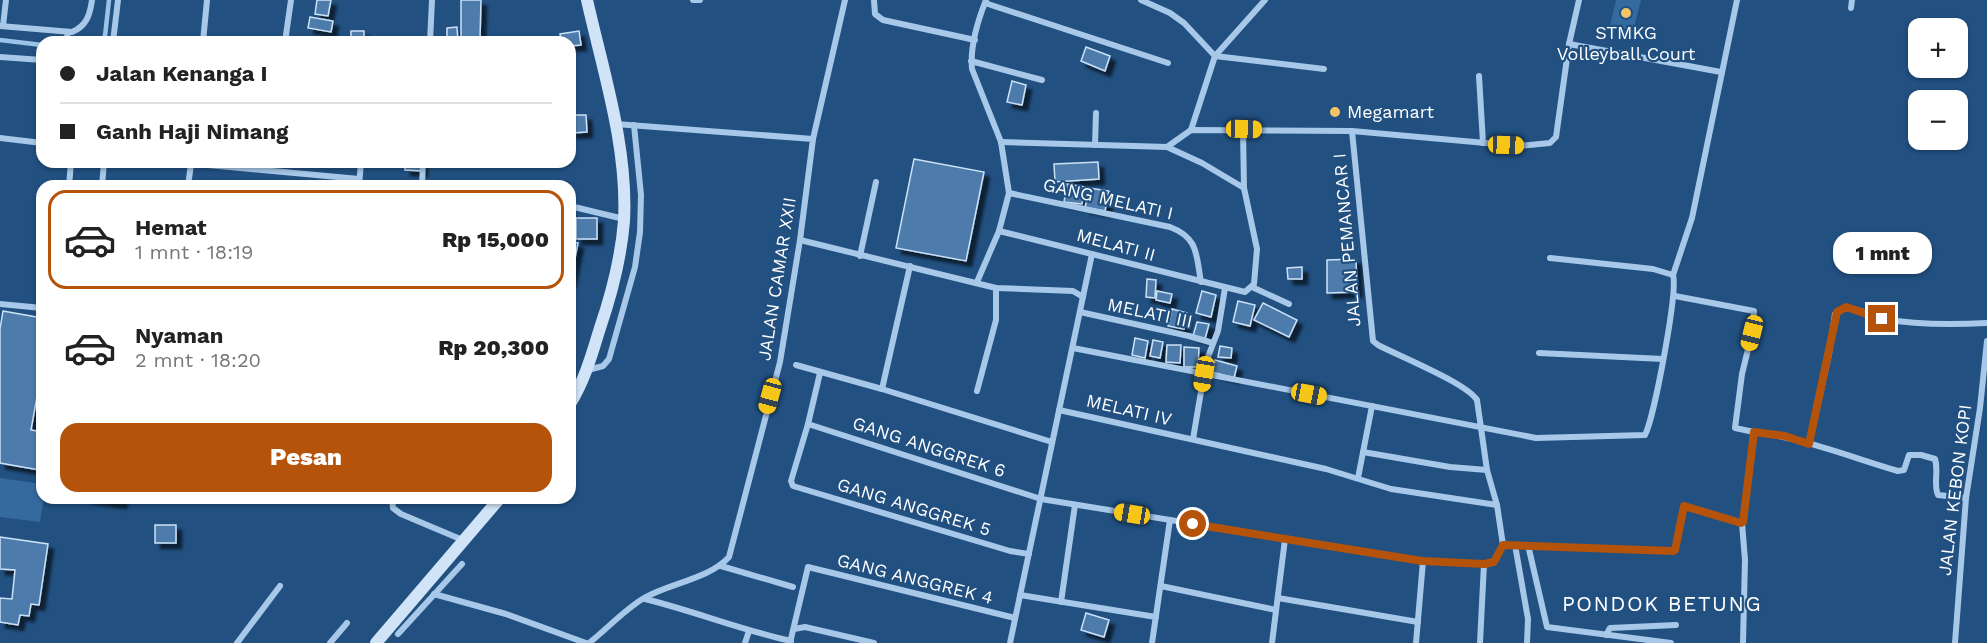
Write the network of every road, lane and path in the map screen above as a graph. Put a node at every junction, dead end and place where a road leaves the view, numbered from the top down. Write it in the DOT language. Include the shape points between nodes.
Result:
graph roads {
  1 [pos="6,0"];
  2 [pos="92,0"];
  3 [pos="118,0"];
  4 [pos="207,0"];
  5 [pos="291,0"];
  6 [pos="432,0"];
  7 [pos="587,0"];
  8 [pos="693,0"];
  9 [pos="700,0"];
  10 [pos="845,0"];
  11 [pos="874,0"];
  12 [pos="1141,0"];
  13 [pos="1264,0"];
  14 [pos="1578,0"];
  15 [pos="1737,0"];
  16 [pos="1852,0"];
  17 [pos="985,2"];
  18 [pos="1851,8"];
  19 [pos="1,26"];
  20 [pos="61,36"];
  21 [pos="68,36"];
  22 [pos="114,36"];
  23 [pos="204,36"];
  24 [pos="286,36"];
  25 [pos="430,36"];
  26 [pos="975,40"];
  27 [pos="1569,44"];
  28 [pos="1215,56"];
  29 [pos="0,57"];
  30 [pos="36,60"];
  31 [pos="971,61"];
  32 [pos="1168,63"];
  33 [pos="1324,69"];
  34 [pos="1721,72"];
  35 [pos="1479,76"];
  36 [pos="1042,81"];
  37 [pos="1096,113"];
  38 [pos="615,124"];
  39 [pos="633,125"];
  40 [pos="1191,129"];
  41 [pos="1244,129"];
  42 [pos="1352,131"];
  43 [pos="0,138"];
  44 [pos="813,138"];
  45 [pos="36,142"];
  46 [pos="1001,142"];
  47 [pos="1483,143"];
  48 [pos="1095,145"];
  49 [pos="1167,147"];
  50 [pos="233,168"];
  51 [pos="275,168"];
  52 [pos="275,172"];
  53 [pos="342,180"];
  54 [pos="876,182"];
  55 [pos="1244,188"];
  56 [pos="1009,193"];
  57 [pos="576,207"];
  58 [pos="624,219"];
  59 [pos="999,231"];
  60 [pos="800,240"];
  61 [pos="1092,254"];
  62 [pos="860,256"];
  63 [pos="1550,258"];
  64 [pos="910,266"];
  65 [pos="1674,278"];
  66 [pos="977,282"];
  67 [pos="1201,282"];
  68 [pos="1252,287"];
  69 [pos="1225,288"];
  70 [pos="1000,289"];
  71 [pos="1675,296"];
  72 [pos="1083,297"];
  73 [pos="0,304"];
  74 [pos="1289,304"];
  75 [pos="36,307"];
  76 [pos="1080,312"];
  77 [pos="1987,323"];
  78 [pos="1987,341"];
  79 [pos="1213,343"];
  80 [pos="1073,348"];
  81 [pos="1539,352"];
  82 [pos="1663,359"];
  83 [pos="796,365"];
  84 [pos="587,370"];
  85 [pos="820,373"];
  86 [pos="1204,374"];
  87 [pos="882,388"];
  88 [pos="977,391"];
  89 [pos="576,392"];
  90 [pos="1372,406"];
  91 [pos="1059,410"];
  92 [pos="808,424"];
  93 [pos="1483,427"];
  94 [pos="1754,432"];
  95 [pos="1193,439"];
  96 [pos="1052,442"];
  97 [pos="1809,444"];
  98 [pos="1363,452"];
  99 [pos="1488,470"];
  100 [pos="1358,478"];
  101 [pos="1966,498"];
  102 [pos="1041,499"];
  103 [pos="393,504"];
  104 [pos="495,504"];
  105 [pos="1075,505"];
  106 [pos="1497,505"];
  107 [pos="1170,520"];
  108 [pos="1742,523"];
  109 [pos="1285,539"];
  110 [pos="465,541"];
  111 [pos="1503,545"];
  112 [pos="1515,545"];
  113 [pos="1528,545"];
  114 [pos="1029,554"];
  115 [pos="1422,561"];
  116 [pos="462,564"];
  117 [pos="1484,564"];
  118 [pos="721,566"];
  119 [pos="280,586"];
  120 [pos="1161,586"];
  121 [pos="793,587"];
  122 [pos="434,594"];
  123 [pos="1020,595"];
  124 [pos="644,598"];
  125 [pos="1278,598"];
  126 [pos="1061,602"];
  127 [pos="1276,610"];
  128 [pos="1156,617"];
  129 [pos="1015,618"];
  130 [pos="1418,622"];
  131 [pos="347,623"];
  132 [pos="1676,625"];
  133 [pos="794,629"];
  134 [pos="749,631"];
  135 [pos="398,634"];
  136 [pos="1606,635"];
  137 [pos="790,642"];
  138 [pos="237,643"];
  139 [pos="330,643"];
  140 [pos="376,643"];
  141 [pos="587,643"];
  142 [pos="745,643"];
  143 [pos="874,643"];
  144 [pos="1010,643"];
  145 [pos="1154,643"];
  146 [pos="1272,643"];
  147 [pos="1416,643"];
  148 [pos="1480,643"];
  149 [pos="1527,643"];
  150 [pos="1670,643"];
  151 [pos="1743,643"];
  152 [pos="1955,643"];
  1 -- 19 [label="street"];
  2 -- 21 [label="street" via="87,19"];
  3 -- 22 [label="street"];
  4 -- 23 [label="street"];
  5 -- 24 [label="street"];
  6 -- 25 [label="street"];
  7 -- 38 [label="main road"];
  8 -- 9 [label="street"];
  10 -- 44 [label="street, JALAN CAMAR XXII"];
  11 -- 26 [label="street" via="875,14 883,20"];
  12 -- 28 [label="street" via="1184,23"];
  13 -- 28 [label="street"];
  14 -- 27 [label="street"];
  15 -- 34 [label="street"];
  16 -- 18 [label="street"];
  17 -- 26 [label="street"];
  17 -- 32 [label="street"];
  19 -- 20 [label="street"];
  26 -- 31 [label="street"];
  27 -- 34 [label="street"];
  27 -- 47 [label="street" via="1556,137 1550,143 1534,146"];
  28 -- 33 [label="street"];
  28 -- 40 [label="street"];
  29 -- 30 [label="street"];
  31 -- 36 [label="street"];
  31 -- 46 [label="street" via="974,78"];
  34 -- 65 [label="street" via="1692,218"];
  35 -- 47 [label="street"];
  37 -- 48 [label="street"];
  38 -- 39 [label="street"];
  38 -- 58 [label="main road"];
  39 -- 44 [label="street"];
  39 -- 84 [label="street" via="641,211 634,267 609,359 603,366"];
  40 -- 41 [label="street"];
  40 -- 49 [label="street"];
  41 -- 42 [label="street"];
  41 -- 55 [label="street"];
  42 -- 47 [label="street"];
  42 -- 93 [label="street, JALAN PEMANCAR I" via="1373,341 1471,392 1479,404"];
  43 -- 45 [label="street"];
  44 -- 60 [label="street, JALAN CAMAR XXII"];
  46 -- 48 [label="street"];
  46 -- 56 [label="street"];
  48 -- 49 [label="street"];
  49 -- 55 [label="street"];
  50 -- 52 [label="street"];
  51 -- 52 [label="street"];
  52 -- 53 [label="street"];
  54 -- 62 [label="street"];
  55 -- 68 [label="street" via="1257,249"];
  56 -- 59 [label="street"];
  56 -- 67 [label="street, GANG MELATI I" via="1183,232 1195,250"];
  57 -- 58 [label="street"];
  58 -- 84 [label="main road" via="616,274"];
  59 -- 61 [label="street, MELATI II"];
  59 -- 66 [label="street"];
  60 -- 62 [label="street"];
  60 -- 118 [label="street, JALAN CAMAR XXII" via="780,362 733,548"];
  61 -- 67 [label="street, MELATI II"];
  61 -- 72 [label="street"];
  62 -- 64 [label="street"];
  63 -- 65 [label="street" via="1653,269"];
  64 -- 66 [label="street"];
  64 -- 87 [label="street"];
  65 -- 71 [label="street"];
  66 -- 70 [label="street"];
  67 -- 69 [label="street, MELATI II"];
  68 -- 69 [label="street, MELATI II" via="1245,292"];
  68 -- 74 [label="street"];
  69 -- 79 [label="street"];
  70 -- 72 [label="street" via="1073,291"];
  70 -- 88 [label="street"];
  71 -- 82 [label="street"];
  71 -- 94 [label="street" via="1754,311 1735,428"];
  72 -- 76 [label="street"];
  73 -- 75 [label="street"];
  76 -- 79 [label="street, MELATI III"];
  76 -- 80 [label="street"];
  77 -- 97 [label="street" via="1943,325 1882,319 1846,307 1839,309"];
  78 -- 101 [label="street, JALAN KEBON KOPI"];
  79 -- 86 [label="street"];
  80 -- 86 [label="street"];
  80 -- 91 [label="street"];
  81 -- 82 [label="street"];
  82 -- 93 [label="street" via="1645,435 1536,438"];
  83 -- 85 [label="street"];
  84 -- 89 [label="main road"];
  85 -- 87 [label="street"];
  85 -- 92 [label="street"];
  86 -- 90 [label="street"];
  86 -- 95 [label="street"];
  87 -- 96 [label="street"];
  90 -- 93 [label="street"];
  90 -- 98 [label="street"];
  91 -- 95 [label="street, MELATI IV"];
  91 -- 96 [label="street"];
  92 -- 102 [label="street, GANG ANGGREK 6"];
  92 -- 114 [label="street, GANG ANGGREK 5" via="792,484 795,487"];
  93 -- 99 [label="street, JALAN PEMANCAR I"];
  94 -- 97 [label="street"];
  94 -- 108 [label="street"];
  95 -- 100 [label="street, MELATI IV"];
  96 -- 102 [label="street"];
  97 -- 101 [label="street" via="1898,471 1904,470 1910,456 1929,456 1935,459 1938,495"];
  98 -- 99 [label="street"];
  98 -- 100 [label="street"];
  99 -- 106 [label="street, JALAN PEMANCAR I"];
  100 -- 106 [label="street, MELATI IV" via="1391,489"];
  101 -- 152 [label="street, JALAN KEBON KOPI"];
  102 -- 105 [label="street, GANG ANGGREK 6"];
  102 -- 114 [label="street"];
  103 -- 110 [label="street" via="401,514"];
  104 -- 110 [label="main road"];
  105 -- 107 [label="street, GANG ANGGREK 6"];
  105 -- 126 [label="street"];
  106 -- 111 [label="street, JALAN PEMANCAR I"];
  107 -- 109 [label="street, GANG ANGGREK 6"];
  107 -- 120 [label="street"];
  108 -- 113 [label="street" via="1684,506 1673,551"];
  108 -- 151 [label="street"];
  109 -- 115 [label="street, GANG ANGGREK 6"];
  109 -- 125 [label="street"];
  110 -- 140 [label="main road"];
  111 -- 112 [label="street"];
  111 -- 117 [label="street" via="1494,562"];
  112 -- 113 [label="street"];
  112 -- 149 [label="street" via="1528,619"];
  113 -- 136 [label="street" via="1547,627"];
  114 -- 123 [label="street"];
  115 -- 117 [label="street, GANG ANGGREK 6"];
  115 -- 130 [label="street"];
  116 -- 122 [label="street"];
  117 -- 148 [label="street"];
  118 -- 121 [label="street"];
  118 -- 124 [label="street"];
  119 -- 138 [label="street"];
  120 -- 127 [label="street"];
  120 -- 128 [label="street"];
  122 -- 135 [label="street"];
  122 -- 141 [label="street"];
  123 -- 126 [label="street"];
  123 -- 129 [label="street"];
  124 -- 134 [label="street"];
  124 -- 141 [label="street"];
  125 -- 127 [label="street"];
  125 -- 130 [label="street"];
  126 -- 128 [label="street"];
  127 -- 146 [label="street"];
  128 -- 145 [label="street"];
  129 -- 133 [label="street, GANG ANGGREK 4" via="808,567"];
  129 -- 144 [label="street"];
  130 -- 147 [label="street"];
  131 -- 139 [label="street"];
  132 -- 136 [label="street" via="1610,628"];
  133 -- 137 [label="street"];
  133 -- 143 [label="street" via="805,627"];
  134 -- 137 [label="street"];
  134 -- 142 [label="street"];
  136 -- 150 [label="street"];
}
